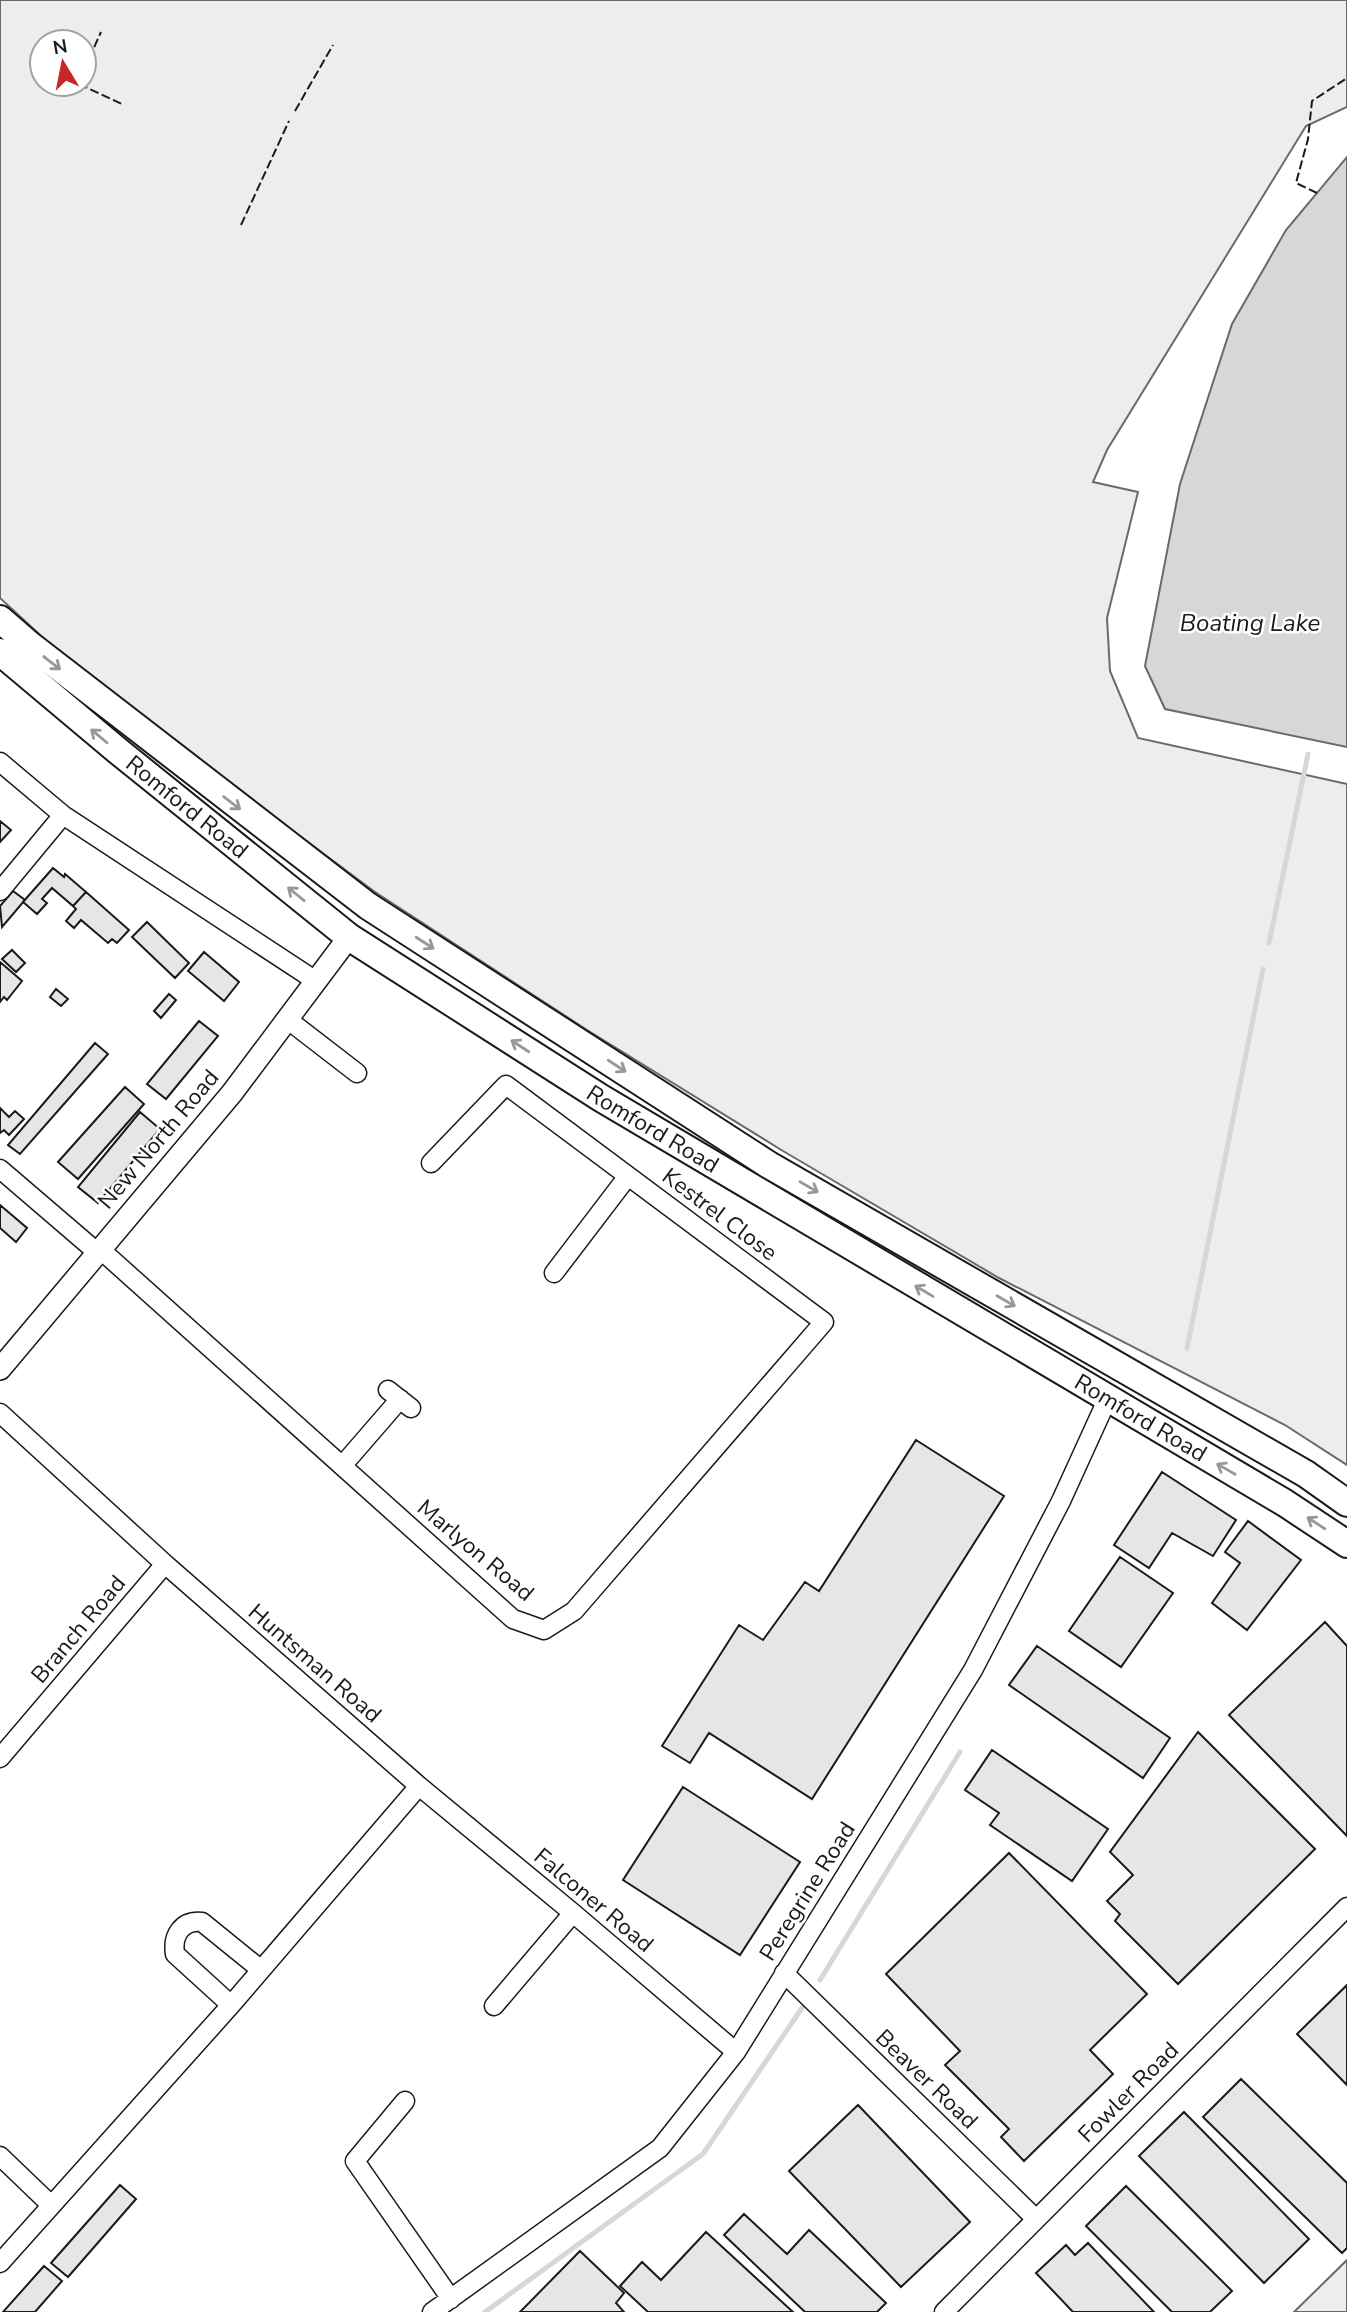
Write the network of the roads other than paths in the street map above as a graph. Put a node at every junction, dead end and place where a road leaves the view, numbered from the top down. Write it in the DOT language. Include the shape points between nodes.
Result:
graph roads {
  1 [pos="0,619"];
  2 [pos="0,652"];
  3 [pos="0,762"];
  4 [pos="64,815"];
  5 [pos="0,891"];
  6 [pos="368,906"];
  7 [pos="349,937"];
  8 [pos="316,981"];
  9 [pos="287,1019"];
  10 [pos="357,1073"];
  11 [pos="431,1163"];
  12 [pos="0,1169"];
  13 [pos="628,1176"];
  14 [pos="99,1251"];
  15 [pos="554,1273"];
  16 [pos="824,1322"];
  17 [pos="0,1369"];
  18 [pos="400,1399"];
  19 [pos="1107,1399"];
  20 [pos="0,1413"];
  21 [pos="342,1466"];
  22 [pos="1347,1503"];
  23 [pos="1347,1544"];
  24 [pos="165,1564"];
  25 [pos="0,1758"];
  26 [pos="419,1786"];
  27 [pos="1347,1907"];
  28 [pos="573,1913"];
  29 [pos="260,1969"];
  30 [pos="784,1973"];
  31 [pos="231,2005"];
  32 [pos="494,2006"];
  33 [pos="736,2052"];
  34 [pos="405,2101"];
  35 [pos="0,2156"];
  36 [pos="51,2205"];
  37 [pos="1036,2219"];
  38 [pos="0,2263"];
  39 [pos="451,2299"];
  40 [pos="432,2312"];
  41 [pos="944,2312"];
  1 -- 6 [label="main road, Romford Road, one-way"];
  7 -- 2 [label="main road, Romford Road, one-way"];
  3 -- 4 [label="street"];
  4 -- 5 [label="street"];
  4 -- 8 [label="street"];
  6 -- 7 [label="main road"];
  6 -- 22 [label="main road, Romford Road, one-way" via="769,1165 1306,1474"];
  7 -- 8 [label="street, New North Road"];
  19 -- 7 [label="main road, Romford Road, one-way" via="612,1104"];
  8 -- 9 [label="street, New North Road"];
  9 -- 10 [label="street"];
  9 -- 14 [label="street, New North Road" via="232,1093"];
  11 -- 13 [label="street, Kestrel Close" via="506,1085"];
  12 -- 14 [label="street, Marlyon Road"];
  13 -- 15 [label="street"];
  13 -- 16 [label="street, Kestrel Close"];
  14 -- 17 [label="street, New North Road"];
  14 -- 21 [label="street, Marlyon Road"];
  16 -- 21 [label="street, Marlyon Road" via="574,1611 544,1630 513,1619"];
  18 -- 21 [label="street"];
  23 -- 19 [label="main road, Romford Road, one-way"];
  19 -- 30 [label="street, Peregrine Road" via="1061,1501 973,1670"];
  20 -- 24 [label="street, Huntsman Road"];
  24 -- 25 [label="street, Branch Road"];
  24 -- 26 [label="street, Huntsman Road"];
  26 -- 28 [label="street, Falconer Road"];
  26 -- 29 [label="street"];
  27 -- 37 [label="street, Fowler Road"];
  28 -- 32 [label="street"];
  28 -- 33 [label="street, Falconer Road"];
  29 -- 31 [label="street"];
  29 -- 31 [label="street" via="202,1922 191,1922 178,1931 176,1954"];
  30 -- 33 [label="street, Peregrine Road"];
  30 -- 37 [label="street, Beaver Road"];
  31 -- 36 [label="street"];
  33 -- 39 [label="street, Peregrine Road" via="660,2148"];
  34 -- 39 [label="street" via="355,2161"];
  35 -- 36 [label="street"];
  36 -- 38 [label="street"];
  37 -- 41 [label="street, Fowler Road"];
  39 -- 40 [label="street, Peregrine Road"];
}
